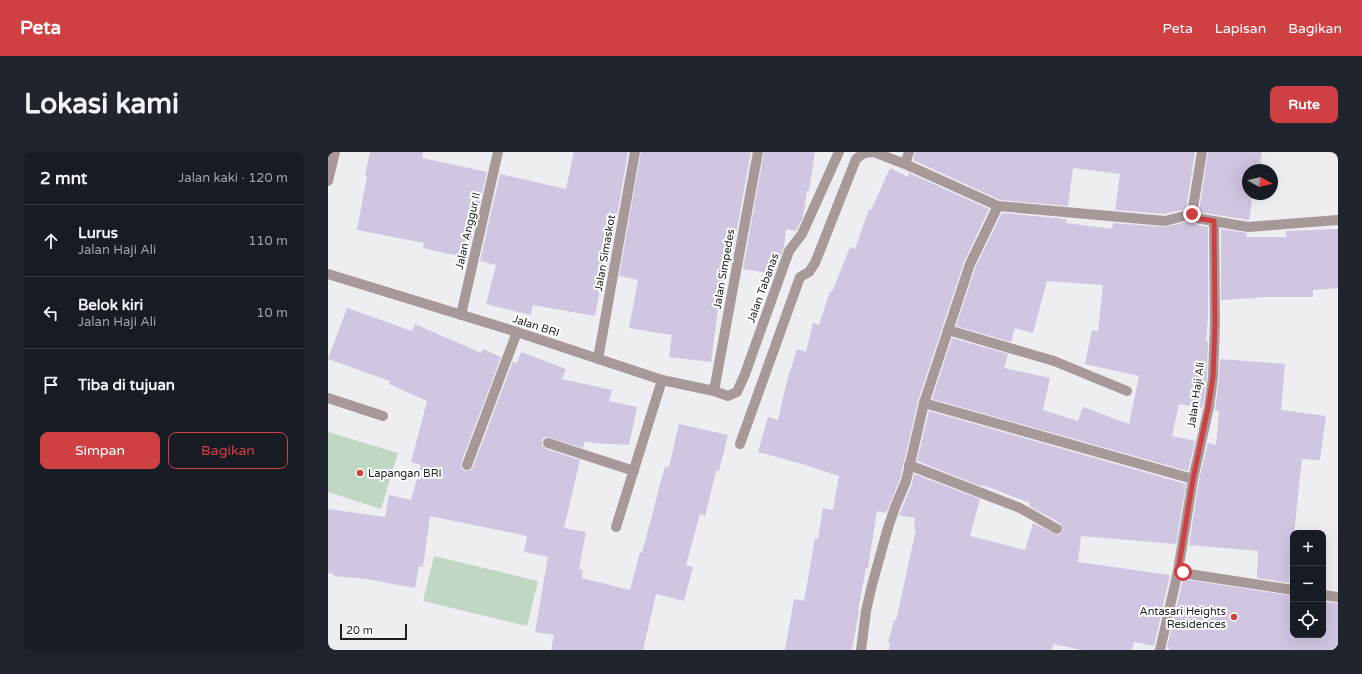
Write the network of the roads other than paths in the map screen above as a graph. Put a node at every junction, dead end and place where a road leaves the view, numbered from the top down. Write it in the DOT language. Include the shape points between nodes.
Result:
graph roads {
  1 [pos="335,152"];
  2 [pos="498,152"];
  3 [pos="635,152"];
  4 [pos="758,152"];
  5 [pos="839,152"];
  6 [pos="909,152"];
  7 [pos="1202,152"];
  8 [pos="905,164"];
  9 [pos="328,181"];
  10 [pos="998,206"];
  11 [pos="1192,214"];
  12 [pos="1338,220"];
  13 [pos="1214,221"];
  14 [pos="328,274"];
  15 [pos="461,315"];
  16 [pos="948,330"];
  17 [pos="517,332"];
  18 [pos="598,359"];
  19 [pos="662,380"];
  20 [pos="714,391"];
  21 [pos="1127,391"];
  22 [pos="737,392"];
  23 [pos="328,398"];
  24 [pos="924,403"];
  25 [pos="384,416"];
  26 [pos="548,443"];
  27 [pos="740,444"];
  28 [pos="910,465"];
  29 [pos="467,466"];
  30 [pos="634,472"];
  31 [pos="1193,479"];
  32 [pos="616,527"];
  33 [pos="1057,529"];
  34 [pos="1178,571"];
  35 [pos="1290,590"];
  36 [pos="1326,595"];
  37 [pos="1338,597"];
  38 [pos="861,650"];
  39 [pos="1160,650"];
  1 -- 9 [label="street"];
  2 -- 15 [label="street, Jalan Anggur II"];
  3 -- 18 [label="street, Jalan Simaskot"];
  4 -- 20 [label="street, Jalan Simpedes"];
  5 -- 22 [label="street, Jalan Tabanas" via="802,234 789,251"];
  6 -- 8 [label="street"];
  7 -- 11 [label="street"];
  8 -- 10 [label="street"];
  8 -- 27 [label="street" via="874,152 864,153 856,159 815,264 809,272 800,277"];
  10 -- 11 [label="street" via="1165,221"];
  10 -- 16 [label="street" via="970,264"];
  11 -- 13 [label="street" via="1196,218"];
  12 -- 13 [label="street" via="1248,227"];
  13 -- 31 [label="street, Jalan Haji Ali" via="1213,377"];
  14 -- 15 [label="street, Jalan BRI"];
  15 -- 17 [label="street, Jalan BRI"];
  16 -- 21 [label="street" via="1054,362"];
  16 -- 24 [label="street"];
  17 -- 18 [label="street, Jalan BRI"];
  17 -- 29 [label="street"];
  18 -- 19 [label="street, Jalan BRI"];
  19 -- 20 [label="street, Jalan BRI"];
  19 -- 30 [label="street"];
  20 -- 22 [label="street, Jalan BRI" via="728,396"];
  23 -- 25 [label="street"];
  24 -- 28 [label="street"];
  24 -- 31 [label="street"];
  26 -- 30 [label="street"];
  28 -- 33 [label="street" via="1020,508"];
  28 -- 38 [label="street" via="887,531 872,586"];
  30 -- 32 [label="street"];
  31 -- 34 [label="street, Jalan Haji Ali"];
  34 -- 35 [label="street"];
  34 -- 39 [label="street, Jalan Haji Ali"];
  36 -- 37 [label="street"];
}
